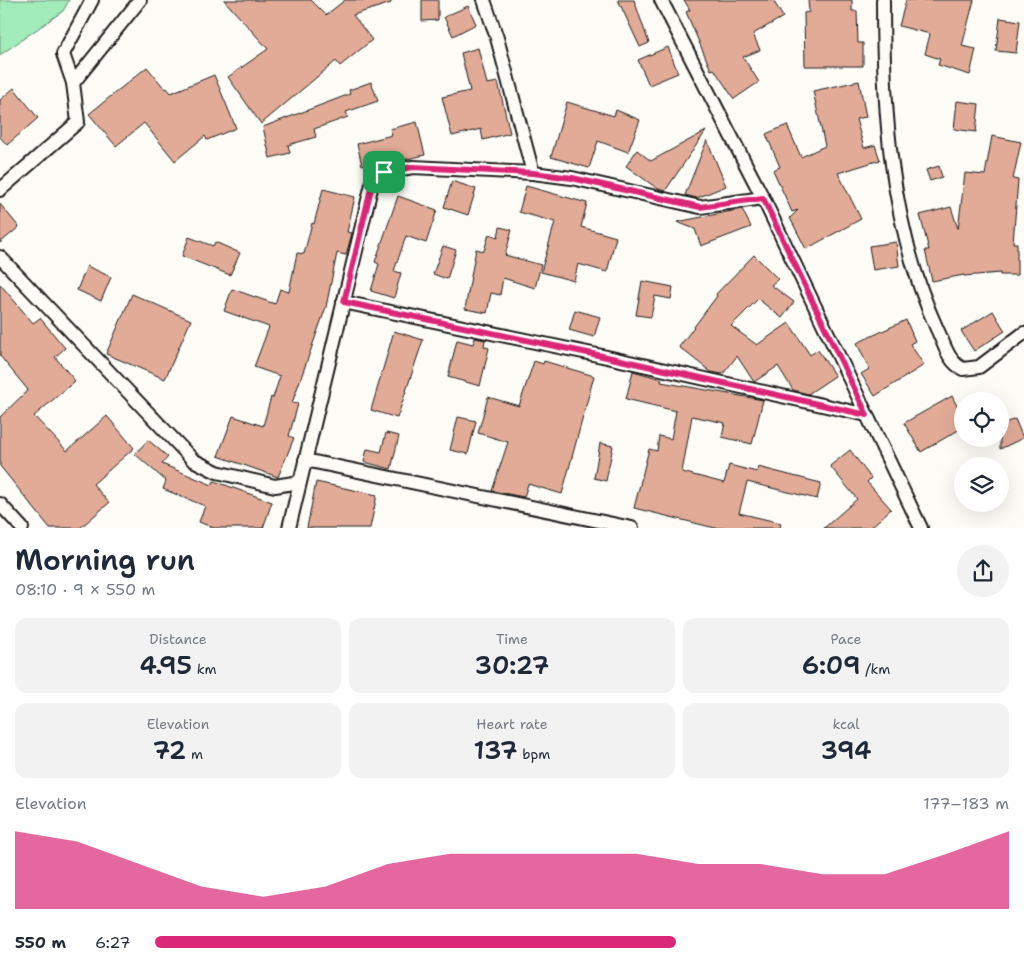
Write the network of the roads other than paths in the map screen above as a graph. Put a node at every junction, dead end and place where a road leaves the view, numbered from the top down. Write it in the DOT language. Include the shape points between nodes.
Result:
graph roads {
  1 [pos="92,0"];
  2 [pos="140,0"];
  3 [pos="484,0"];
  4 [pos="661,0"];
  5 [pos="883,0"];
  6 [pos="73,83"];
  7 [pos="533,173"];
  8 [pos="0,190"];
  9 [pos="763,198"];
  10 [pos="0,257"];
  11 [pos="344,302"];
  12 [pos="1024,333"];
  13 [pos="867,415"];
  14 [pos="306,460"];
  15 [pos="300,482"];
  16 [pos="0,504"];
  17 [pos="22,528"];
  18 [pos="290,528"];
  19 [pos="632,528"];
  20 [pos="921,528"];
  1 -- 6 [label="street" via="63,54"];
  2 -- 6 [label="street"];
  3 -- 7 [label="street"];
  4 -- 9 [label="street"];
  5 -- 12 [label="street" via="883,74 894,178 915,272 931,315 952,362 963,369 979,367"];
  6 -- 8 [label="street" via="78,122"];
  7 -- 9 [label="street" via="572,178 700,207"];
  7 -- 11 [label="street" via="413,167 384,172 373,180"];
  9 -- 13 [label="street"];
  10 -- 15 [label="street" via="193,460 217,472 275,486"];
  11 -- 13 [label="street" via="597,354"];
  11 -- 14 [label="street"];
  13 -- 20 [label="street"];
  14 -- 15 [label="street"];
  14 -- 19 [label="street"];
  15 -- 18 [label="street"];
  16 -- 17 [label="street"];
}
